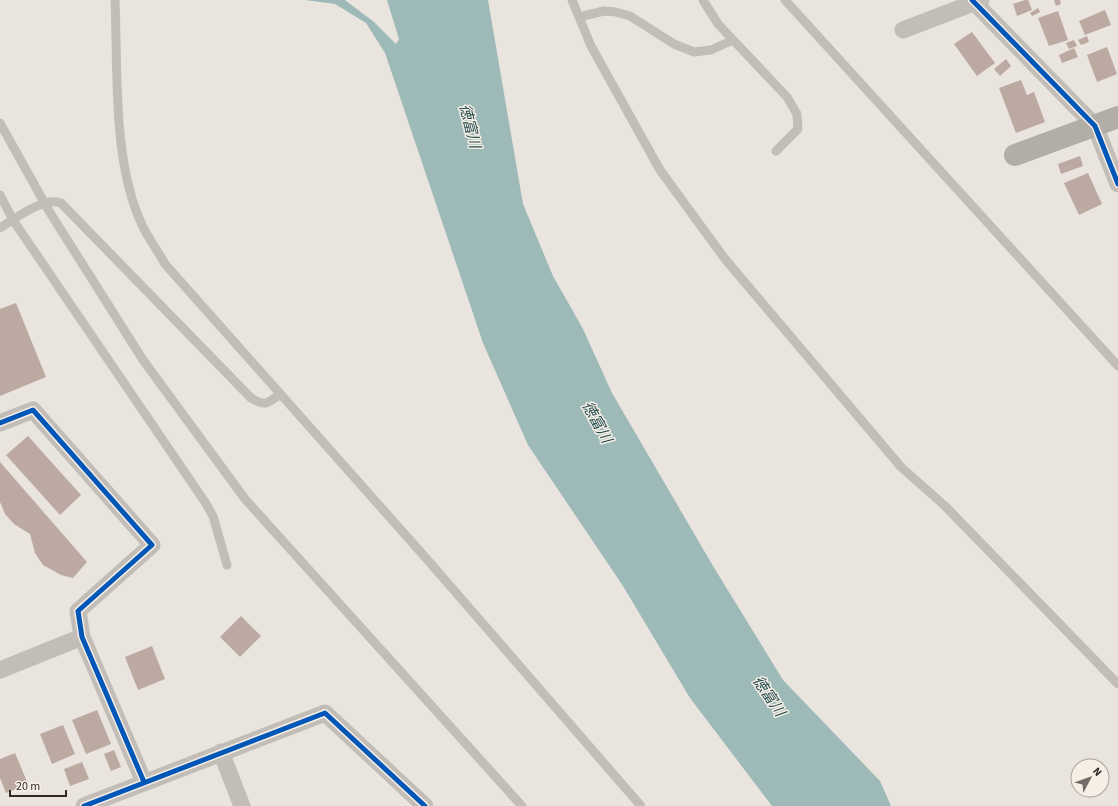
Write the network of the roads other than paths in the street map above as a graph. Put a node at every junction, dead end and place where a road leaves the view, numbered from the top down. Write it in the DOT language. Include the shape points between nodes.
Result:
graph roads {
  1 [pos="115,0"];
  2 [pos="572,0"];
  3 [pos="703,0"];
  4 [pos="785,0"];
  5 [pos="976,1"];
  6 [pos="579,17"];
  7 [pos="903,30"];
  8 [pos="733,40"];
  9 [pos="1118,117"];
  10 [pos="0,123"];
  11 [pos="1095,126"];
  12 [pos="776,151"];
  13 [pos="1015,155"];
  14 [pos="1118,184"];
  15 [pos="0,195"];
  16 [pos="44,202"];
  17 [pos="13,220"];
  18 [pos="0,228"];
  19 [pos="1118,366"];
  20 [pos="280,394"];
  21 [pos="0,423"];
  22 [pos="227,565"];
  23 [pos="82,637"];
  24 [pos="0,670"];
  25 [pos="1118,684"];
  26 [pos="221,752"];
  27 [pos="144,782"];
  28 [pos="84,806"];
  29 [pos="242,806"];
  30 [pos="425,806"];
  31 [pos="522,806"];
  32 [pos="641,806"];
  1 -- 20 [label="lane" via="120,140 125,168 143,226 165,264"];
  2 -- 6 [label="lane"];
  3 -- 8 [label="lane" via="718,24"];
  4 -- 19 [label="lane"];
  5 -- 7 [label="street"];
  5 -- 11 [label="street"];
  6 -- 8 [label="lane" via="604,11 630,16 674,44 694,52 711,50"];
  6 -- 25 [label="lane" via="591,46 660,170 725,259 901,468 945,506"];
  8 -- 12 [label="lane" via="787,97 797,114 798,129"];
  9 -- 11 [label="street"];
  10 -- 16 [label="lane"];
  11 -- 13 [label="street"];
  11 -- 14 [label="street"];
  15 -- 17 [label="lane"];
  16 -- 17 [label="lane"];
  16 -- 20 [label="lane" via="54,200 61,203 251,398 260,403 269,403"];
  16 -- 31 [label="lane" via="143,360 246,499"];
  17 -- 18 [label="lane"];
  17 -- 22 [label="lane" via="205,502"];
  20 -- 32 [label="lane"];
  21 -- 23 [label="street" via="33,410 152,545 78,611"];
  23 -- 24 [label="street"];
  23 -- 27 [label="street"];
  26 -- 27 [label="street"];
  26 -- 29 [label="street"];
  26 -- 30 [label="street" via="325,713"];
  27 -- 28 [label="street"];
}
